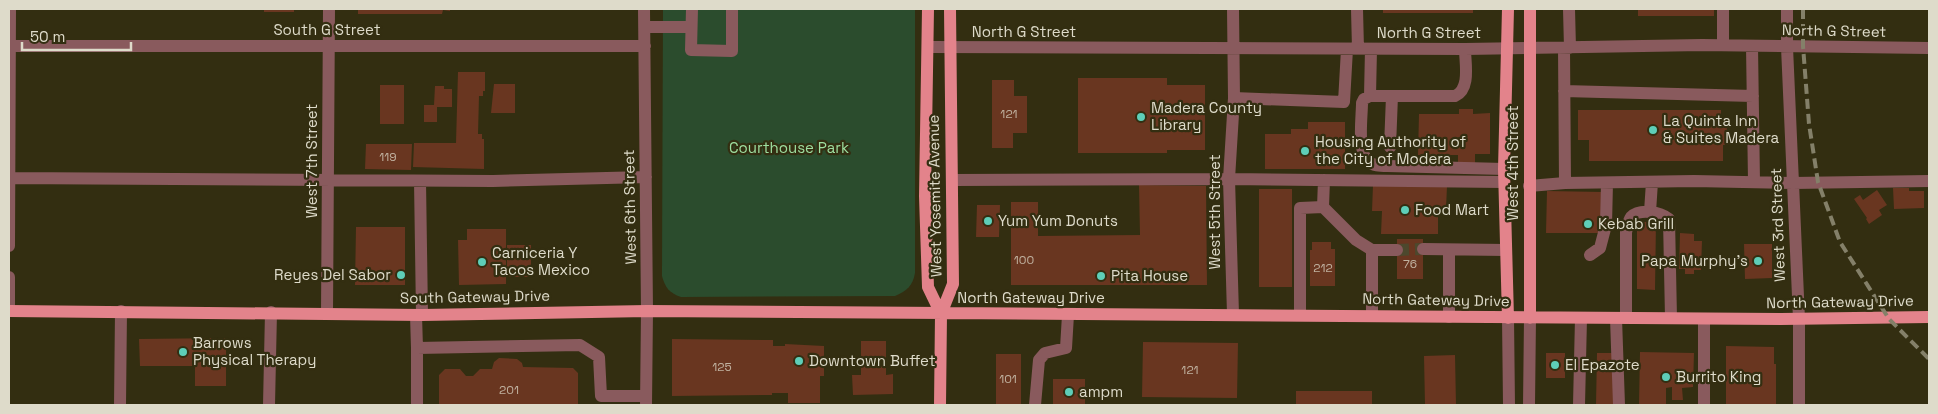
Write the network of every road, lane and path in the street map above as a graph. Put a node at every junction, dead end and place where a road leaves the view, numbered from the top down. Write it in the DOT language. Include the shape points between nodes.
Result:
graph roads {
  1 [pos="10,9"];
  2 [pos="329,9"];
  3 [pos="644,9"];
  4 [pos="692,9"];
  5 [pos="732,9"];
  6 [pos="928,9"];
  7 [pos="950,9"];
  8 [pos="1233,9"];
  9 [pos="1356,9"];
  10 [pos="1508,9"];
  11 [pos="1530,9"];
  12 [pos="1569,9"];
  13 [pos="1723,9"];
  14 [pos="1787,9"];
  15 [pos="645,27"];
  16 [pos="691,28"];
  17 [pos="1724,45"];
  18 [pos="9,46"];
  19 [pos="329,46"];
  20 [pos="645,46"];
  21 [pos="1752,46"];
  22 [pos="928,47"];
  23 [pos="950,47"];
  24 [pos="1787,47"];
  25 [pos="1529,48"];
  26 [pos="1567,48"];
  27 [pos="1929,48"];
  28 [pos="1233,49"];
  29 [pos="1359,49"];
  30 [pos="1466,49"];
  31 [pos="1508,49"];
  32 [pos="1564,91"];
  33 [pos="1370,96"];
  34 [pos="1392,96"];
  35 [pos="1752,96"];
  36 [pos="1234,98"];
  37 [pos="1390,147"];
  38 [pos="1504,176"];
  39 [pos="646,177"];
  40 [pos="10,178"];
  41 [pos="1229,179"];
  42 [pos="328,180"];
  43 [pos="952,180"];
  44 [pos="1324,180"];
  45 [pos="420,181"];
  46 [pos="1929,181"];
  47 [pos="1652,182"];
  48 [pos="1754,182"];
  49 [pos="1565,183"];
  50 [pos="1607,183"];
  51 [pos="1793,183"];
  52 [pos="1529,186"];
  53 [pos="1323,207"];
  54 [pos="1650,212"];
  55 [pos="9,246"];
  56 [pos="1423,249"];
  57 [pos="1372,250"];
  58 [pos="1397,250"];
  59 [pos="1449,250"];
  60 [pos="1506,250"];
  61 [pos="1590,255"];
  62 [pos="9,277"];
  63 [pos="9,311"];
  64 [pos="121,311"];
  65 [pos="647,311"];
  66 [pos="271,312"];
  67 [pos="327,313"];
  68 [pos="942,314"];
  69 [pos="1233,314"];
  70 [pos="419,315"];
  71 [pos="1068,315"];
  72 [pos="1300,315"];
  73 [pos="1372,316"];
  74 [pos="1449,317"];
  75 [pos="1929,317"];
  76 [pos="1508,318"];
  77 [pos="1530,318"];
  78 [pos="1581,318"];
  79 [pos="1621,318"];
  80 [pos="1671,318"];
  81 [pos="1704,318"];
  82 [pos="1799,319"];
  83 [pos="417,348"];
  84 [pos="646,400"];
  85 [pos="601,401"];
  86 [pos="120,405"];
  87 [pos="269,405"];
  88 [pos="417,405"];
  89 [pos="940,405"];
  90 [pos="1035,405"];
  91 [pos="1510,405"];
  92 [pos="1529,405"];
  93 [pos="1580,405"];
  94 [pos="1619,405"];
  95 [pos="1704,405"];
  96 [pos="1799,405"];
  1 -- 18 [label="street"];
  2 -- 19 [label="street, West 7th Street"];
  3 -- 15 [label="street, West 6th Street"];
  4 -- 16 [label="street"];
  5 -- 16 [label="street" via="732,51 691,50"];
  6 -- 22 [label="main road, West Yosemite Avenue"];
  7 -- 23 [label="main road, West Yosemite Avenue"];
  8 -- 28 [label="street, West 5th Street"];
  9 -- 29 [label="street"];
  10 -- 31 [label="main road, West 4th Street"];
  11 -- 25 [label="main road, West 4th Street"];
  12 -- 26 [label="street"];
  13 -- 17 [label="street"];
  14 -- 24 [label="street, West 3rd Street"];
  15 -- 16 [label="street"];
  15 -- 20 [label="street, West 6th Street"];
  17 -- 21 [label="street, North G Street"];
  17 -- 26 [label="street, North G Street"];
  18 -- 19 [label="street, South G Street"];
  18 -- 40 [label="street"];
  19 -- 20 [label="street, South G Street"];
  19 -- 42 [label="street, West 7th Street"];
  20 -- 39 [label="street, West 6th Street"];
  21 -- 24 [label="street, North G Street"];
  21 -- 35 [label="street"];
  22 -- 23 [label="street, North G Street"];
  22 -- 68 [label="main road, West Yosemite Avenue" via="928,287"];
  23 -- 28 [label="street, North G Street"];
  23 -- 43 [label="main road, West Yosemite Avenue"];
  24 -- 27 [label="street, North G Street"];
  24 -- 51 [label="street, West 3rd Street"];
  25 -- 26 [label="street, North G Street"];
  25 -- 31 [label="street, North G Street"];
  25 -- 52 [label="main road, West 4th Street"];
  26 -- 32 [label="street"];
  28 -- 29 [label="street, North G Street"];
  28 -- 36 [label="street, West 5th Street"];
  29 -- 30 [label="street, North G Street"];
  29 -- 33 [label="street"];
  29 -- 36 [label="street" via="1344,102"];
  30 -- 31 [label="street, North G Street"];
  30 -- 34 [label="street" via="1464,89 1460,94"];
  31 -- 38 [label="main road, West 4th Street"];
  32 -- 35 [label="street"];
  32 -- 49 [label="street"];
  33 -- 34 [label="street"];
  33 -- 38 [label="street" via="1362,103 1362,150 1369,162"];
  34 -- 37 [label="street"];
  35 -- 48 [label="street"];
  36 -- 41 [label="street, West 5th Street"];
  38 -- 44 [label="street"];
  38 -- 60 [label="main road, West 4th Street"];
  39 -- 45 [label="street"];
  39 -- 65 [label="street, West 6th Street"];
  40 -- 42 [label="street"];
  40 -- 55 [label="street"];
  41 -- 43 [label="street"];
  41 -- 44 [label="street"];
  41 -- 69 [label="street, West 5th Street"];
  42 -- 45 [label="street"];
  42 -- 67 [label="street, West 7th Street"];
  43 -- 68 [label="main road, West Yosemite Avenue" via="953,284"];
  44 -- 53 [label="street"];
  45 -- 70 [label="street"];
  46 -- 51 [label="street"];
  47 -- 48 [label="street"];
  47 -- 50 [label="street"];
  47 -- 54 [label="street"];
  48 -- 51 [label="street"];
  49 -- 50 [label="street"];
  49 -- 52 [label="street"];
  50 -- 61 [label="street" via="1606,225 1600,248"];
  51 -- 82 [label="street, West 3rd Street"];
  52 -- 77 [label="main road, West 4th Street"];
  53 -- 57 [label="street" via="1356,240"];
  53 -- 72 [label="street" via="1300,208"];
  54 -- 79 [label="street" via="1636,213 1630,219 1626,232"];
  54 -- 80 [label="street" via="1663,214 1669,219"];
  56 -- 59 [label="street"];
  57 -- 58 [label="street"];
  57 -- 73 [label="street"];
  59 -- 60 [label="street"];
  59 -- 74 [label="street"];
  60 -- 76 [label="main road, West 4th Street"];
  62 -- 63 [label="street"];
  63 -- 64 [label="main road, South Gateway Drive"];
  64 -- 66 [label="main road, South Gateway Drive"];
  64 -- 86 [label="street"];
  65 -- 68 [label="main road, South Gateway Drive"];
  65 -- 70 [label="main road, South Gateway Drive"];
  65 -- 84 [label="street, West 6th Street"];
  66 -- 67 [label="main road, South Gateway Drive"];
  66 -- 87 [label="street"];
  67 -- 70 [label="main road, South Gateway Drive"];
  68 -- 71 [label="main road, North Gateway Drive"];
  68 -- 89 [label="main road"];
  69 -- 71 [label="main road, North Gateway Drive"];
  69 -- 72 [label="main road, North Gateway Drive"];
  70 -- 83 [label="street"];
  71 -- 90 [label="street" via="1066,348 1045,353 1039,360"];
  72 -- 73 [label="main road, North Gateway Drive"];
  73 -- 74 [label="main road, North Gateway Drive"];
  74 -- 76 [label="main road, North Gateway Drive"];
  75 -- 82 [label="main road, North Gateway Drive"];
  76 -- 77 [label="main road, North Gateway Drive"];
  76 -- 91 [label="street"];
  77 -- 78 [label="main road, North Gateway Drive"];
  77 -- 92 [label="street"];
  78 -- 79 [label="main road, North Gateway Drive"];
  78 -- 93 [label="street"];
  79 -- 80 [label="main road, North Gateway Drive"];
  79 -- 94 [label="street"];
  80 -- 81 [label="main road, North Gateway Drive"];
  81 -- 82 [label="main road, North Gateway Drive"];
  81 -- 95 [label="street"];
  82 -- 96 [label="street, West 3rd Street"];
  83 -- 85 [label="street" via="580,345 599,358"];
  83 -- 88 [label="street"];
  84 -- 85 [label="street"];
}
